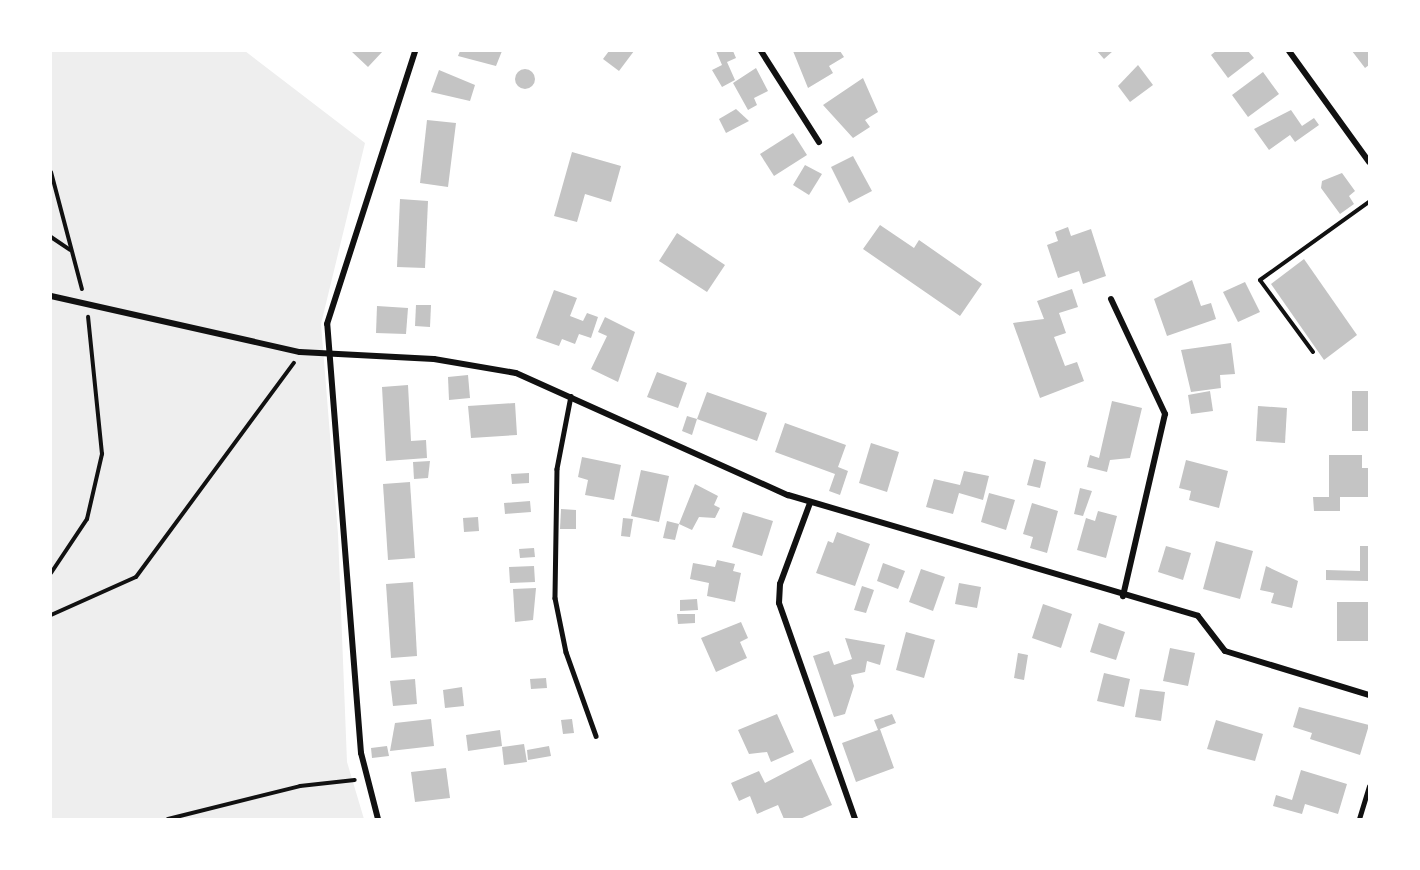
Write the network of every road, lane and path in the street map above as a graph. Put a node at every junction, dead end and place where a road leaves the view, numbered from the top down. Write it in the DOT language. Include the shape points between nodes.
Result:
graph roads {
  1 [pos="415,51"];
  2 [pos="761,51"];
  3 [pos="1289,51"];
  4 [pos="819,142"];
  5 [pos="1369,162"];
  6 [pos="51,172"];
  7 [pos="1369,202"];
  8 [pos="51,237"];
  9 [pos="70,251"];
  10 [pos="51,296"];
  11 [pos="1111,299"];
  12 [pos="86,301"];
  13 [pos="326,351"];
  14 [pos="300,352"];
  15 [pos="1313,352"];
  16 [pos="571,396"];
  17 [pos="810,502"];
  18 [pos="51,573"];
  19 [pos="1123,596"];
  20 [pos="51,615"];
  21 [pos="1369,695"];
  22 [pos="596,736"];
  23 [pos="367,778"];
  24 [pos="1369,786"];
  25 [pos="168,819"];
  26 [pos="378,819"];
  27 [pos="855,819"];
  28 [pos="1359,819"];
  1 -- 13 [label="street" via="330,309"];
  2 -- 4 [label="street"];
  3 -- 5 [label="street"];
  6 -- 9 [label="path"];
  7 -- 15 [label="path" via="1260,280"];
  8 -- 9 [label="path"];
  9 -- 12 [label="path"];
  10 -- 12 [label="street"];
  11 -- 19 [label="street" via="1165,414"];
  12 -- 14 [label="street"];
  12 -- 18 [label="path" via="102,454 87,519"];
  13 -- 14 [label="street"];
  13 -- 16 [label="street" via="464,362 516,373"];
  13 -- 23 [label="street"];
  14 -- 20 [label="path" via="136,577"];
  16 -- 17 [label="street"];
  16 -- 22 [label="lane" via="557,469 555,598 566,652"];
  17 -- 19 [label="street"];
  17 -- 27 [label="street" via="780,584 779,603"];
  19 -- 21 [label="street" via="1198,616 1226,651"];
  23 -- 25 [label="path" via="300,786"];
  23 -- 26 [label="street"];
  24 -- 28 [label="lane"];
}
